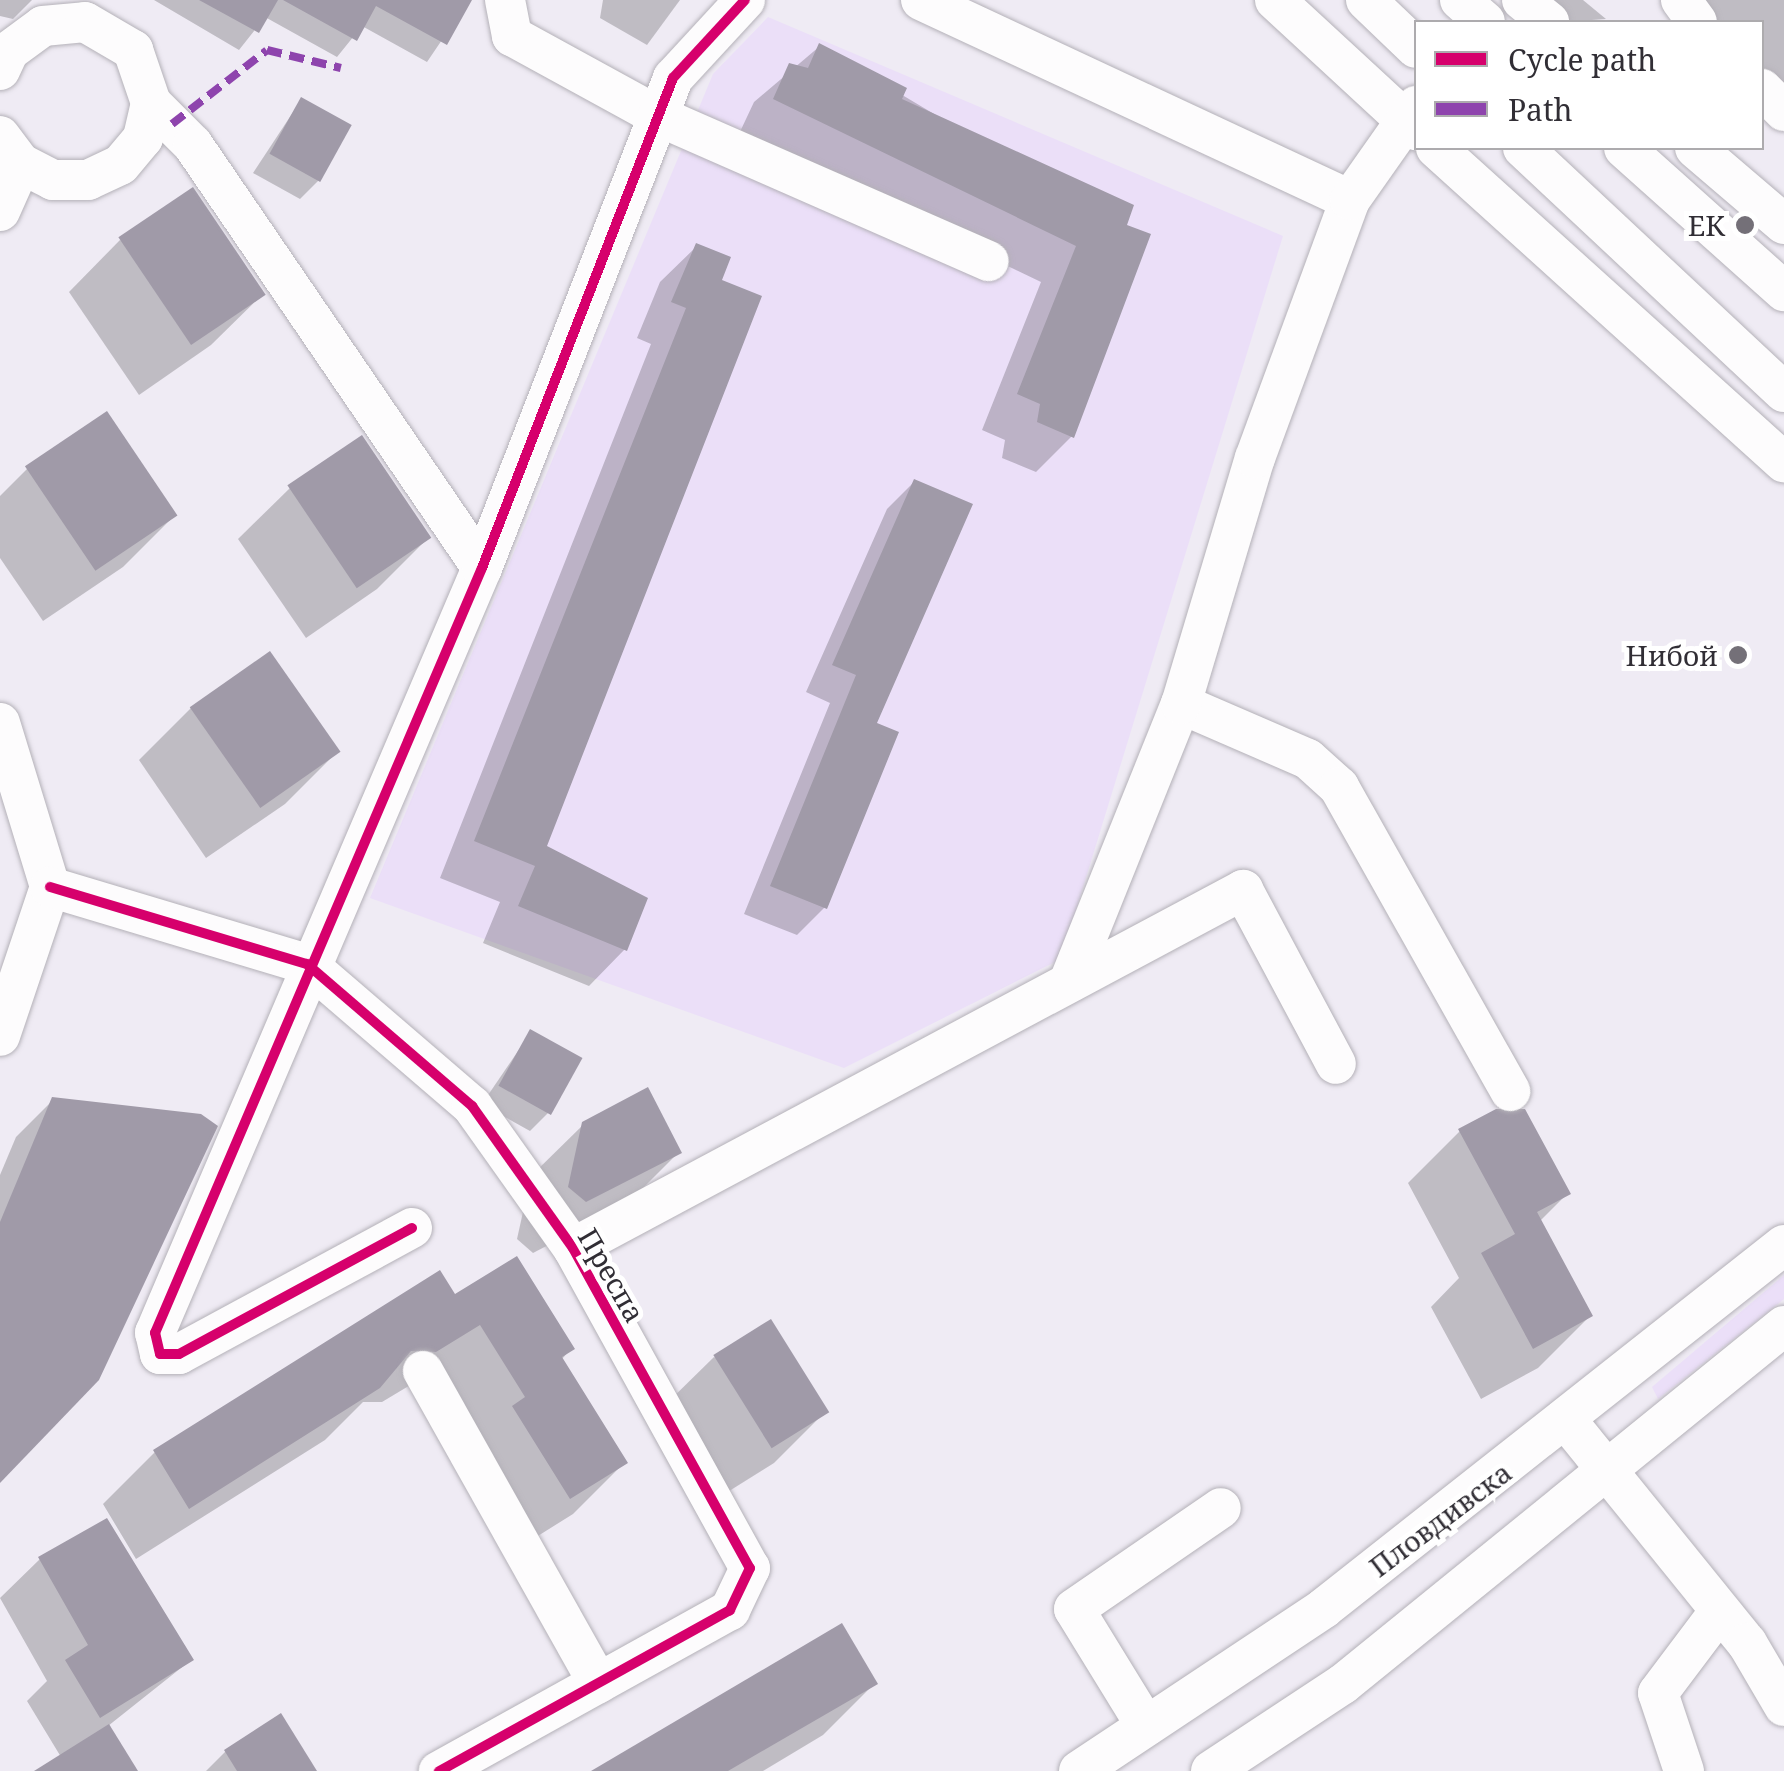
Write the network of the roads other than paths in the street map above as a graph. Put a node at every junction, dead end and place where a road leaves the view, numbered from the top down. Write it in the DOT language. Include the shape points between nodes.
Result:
graph roads {
  1 [pos="505,0"];
  2 [pos="744,0"];
  3 [pos="921,0"];
  4 [pos="1275,0"];
  5 [pos="1366,0"];
  6 [pos="1460,0"];
  7 [pos="1522,0"];
  8 [pos="88,11"];
  9 [pos="1483,20"];
  10 [pos="1546,20"];
  11 [pos="1414,46"];
  12 [pos="0,70"];
  13 [pos="1764,91"];
  14 [pos="151,103"];
  15 [pos="1784,111"];
  16 [pos="658,116"];
  17 [pos="1413,119"];
  18 [pos="10,150"];
  19 [pos="1438,150"];
  20 [pos="1525,150"];
  21 [pos="1626,150"];
  22 [pos="1696,150"];
  23 [pos="1350,200"];
  24 [pos="0,210"];
  25 [pos="1784,224"];
  26 [pos="989,260"];
  27 [pos="1784,290"];
  28 [pos="1784,392"];
  29 [pos="1784,462"];
  30 [pos="482,568"];
  31 [pos="1181,704"];
  32 [pos="0,723"];
  33 [pos="14,804"];
  34 [pos="50,887"];
  35 [pos="307,964"];
  36 [pos="1069,982"];
  37 [pos="0,1036"];
  38 [pos="1336,1064"];
  39 [pos="1510,1091"];
  40 [pos="412,1228"];
  41 [pos="1784,1245"];
  42 [pos="573,1248"];
  43 [pos="1784,1326"];
  44 [pos="423,1371"];
  45 [pos="1567,1421"];
  46 [pos="1608,1474"];
  47 [pos="1220,1508"];
  48 [pos="1720,1612"];
  49 [pos="598,1683"];
  50 [pos="1784,1706"];
  51 [pos="1146,1726"];
  52 [pos="439,1771"];
  53 [pos="1079,1771"];
  54 [pos="1211,1771"];
  55 [pos="1684,1771"];
  1 -- 16 [label="street" via="512,36"];
  2 -- 16 [label="street" via="673,78"];
  3 -- 23 [label="street"];
  4 -- 17 [label="street"];
  5 -- 11 [label="street"];
  6 -- 9 [label="street"];
  7 -- 10 [label="street"];
  8 -- 12 [label="street" via="43,26 9,50"];
  8 -- 14 [label="street" via="133,50"];
  13 -- 15 [label="street"];
  14 -- 18 [label="street" via="143,138 120,165 88,180 53,180"];
  14 -- 30 [label="street" via="193,145"];
  16 -- 26 [label="street"];
  16 -- 30 [label="street"];
  17 -- 23 [label="street"];
  18 -- 24 [label="street"];
  19 -- 29 [label="street"];
  20 -- 28 [label="street"];
  21 -- 27 [label="street"];
  22 -- 25 [label="street"];
  23 -- 31 [label="street" via="1255,458"];
  30 -- 35 [label="street"];
  31 -- 36 [label="street"];
  31 -- 39 [label="street" via="1308,759 1339,788"];
  32 -- 33 [label="street"];
  33 -- 34 [label="street"];
  34 -- 35 [label="street, Преспа"];
  34 -- 37 [label="street"];
  35 -- 40 [label="street" via="155,1333 160,1354 179,1354"];
  35 -- 42 [label="street, Преспа" via="472,1106"];
  36 -- 38 [label="street" via="1243,890"];
  36 -- 42 [label="street"];
  41 -- 45 [label="street, Пловдивска"];
  42 -- 49 [label="street, Преспа" via="750,1568 730,1610"];
  43 -- 46 [label="street"];
  44 -- 49 [label="street"];
  45 -- 46 [label="street"];
  45 -- 51 [label="street, Пловдивска" via="1324,1608"];
  46 -- 48 [label="street"];
  46 -- 54 [label="street" via="1343,1684"];
  47 -- 51 [label="street" via="1074,1609"];
  48 -- 50 [label="street"];
  48 -- 55 [label="street" via="1658,1693"];
  49 -- 52 [label="street, Преспа"];
  51 -- 53 [label="street, Пловдивска"];
}
